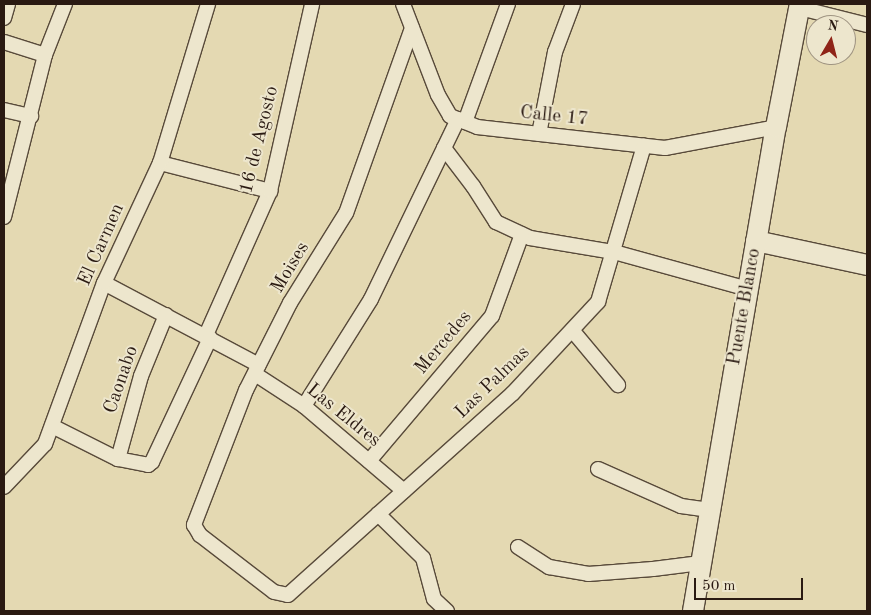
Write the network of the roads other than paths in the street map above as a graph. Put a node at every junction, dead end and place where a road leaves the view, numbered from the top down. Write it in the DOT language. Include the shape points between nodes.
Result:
graph roads {
  1 [pos="8,4"];
  2 [pos="66,4"];
  3 [pos="208,4"];
  4 [pos="312,4"];
  5 [pos="403,4"];
  6 [pos="508,4"];
  7 [pos="573,4"];
  8 [pos="800,6"];
  9 [pos="4,18"];
  10 [pos="867,25"];
  11 [pos="412,28"];
  12 [pos="4,42"];
  13 [pos="45,55"];
  14 [pos="4,110"];
  15 [pos="31,116"];
  16 [pos="461,121"];
  17 [pos="776,127"];
  18 [pos="539,134"];
  19 [pos="644,146"];
  20 [pos="444,148"];
  21 [pos="160,163"];
  22 [pos="270,191"];
  23 [pos="4,217"];
  24 [pos="522,234"];
  25 [pos="756,241"];
  26 [pos="614,252"];
  27 [pos="867,264"];
  28 [pos="104,283"];
  29 [pos="748,289"];
  30 [pos="166,315"];
  31 [pos="572,330"];
  32 [pos="208,337"];
  33 [pos="257,370"];
  34 [pos="618,385"];
  35 [pos="304,406"];
  36 [pos="52,426"];
  37 [pos="118,459"];
  38 [pos="369,461"];
  39 [pos="598,469"];
  40 [pos="4,487"];
  41 [pos="404,491"];
  42 [pos="710,510"];
  43 [pos="378,514"];
  44 [pos="518,547"];
  45 [pos="701,563"];
  46 [pos="288,595"];
  47 [pos="447,611"];
  48 [pos="693,611"];
  1 -- 9 [label="street"];
  2 -- 13 [label="street"];
  3 -- 21 [label="street, El Carmen"];
  4 -- 22 [label="street, 16 de Agosto"];
  5 -- 11 [label="street"];
  6 -- 16 [label="street"];
  7 -- 18 [label="street" via="554,52"];
  8 -- 10 [label="street"];
  8 -- 17 [label="street, Puente Blanco"];
  11 -- 16 [label="street" via="438,95 450,116"];
  11 -- 33 [label="street, Moises" via="346,213 290,303"];
  12 -- 13 [label="street"];
  13 -- 15 [label="street"];
  14 -- 15 [label="street"];
  15 -- 23 [label="street"];
  16 -- 18 [label="street, Calle 17" via="477,127"];
  16 -- 20 [label="street"];
  17 -- 19 [label="street, Calle 17" via="665,148"];
  17 -- 25 [label="street, Puente Blanco"];
  18 -- 19 [label="street, Calle 17"];
  19 -- 26 [label="street, Las Palmas"];
  20 -- 24 [label="street" via="474,186 496,222"];
  20 -- 35 [label="street" via="370,299"];
  21 -- 22 [label="street"];
  21 -- 28 [label="street, El Carmen"];
  22 -- 32 [label="street, 16 de Agosto"];
  24 -- 26 [label="street"];
  24 -- 38 [label="street, Mercedes" via="492,316"];
  25 -- 27 [label="street"];
  25 -- 29 [label="street, Puente Blanco"];
  26 -- 29 [label="street"];
  26 -- 31 [label="street, Las Palmas" via="598,302"];
  28 -- 30 [label="street, Las Eldres"];
  28 -- 36 [label="street, El Carmen"];
  29 -- 42 [label="street, Puente Blanco"];
  30 -- 32 [label="street, Las Eldres"];
  30 -- 37 [label="street, Caonabo" via="142,376"];
  31 -- 34 [label="street"];
  31 -- 41 [label="street, Las Palmas" via="513,393"];
  32 -- 33 [label="street, Las Eldres"];
  32 -- 37 [label="street, 16 de Agosto" via="152,462 145,466"];
  33 -- 35 [label="street, Las Eldres"];
  33 -- 46 [label="street, Moises" via="194,525 200,535 274,592"];
  35 -- 38 [label="street, Las Eldres"];
  36 -- 37 [label="street, 16 de Agosto"];
  36 -- 40 [label="street, El Carmen" via="45,444"];
  38 -- 41 [label="street, Las Eldres"];
  39 -- 42 [label="street" via="681,506"];
  41 -- 43 [label="street, Las Palmas"];
  42 -- 45 [label="street, Puente Blanco"];
  43 -- 46 [label="street, Las Palmas"];
  43 -- 47 [label="street" via="424,558 434,599"];
  44 -- 45 [label="street" via="549,567 588,574"];
  45 -- 48 [label="street, Puente Blanco"];
}
